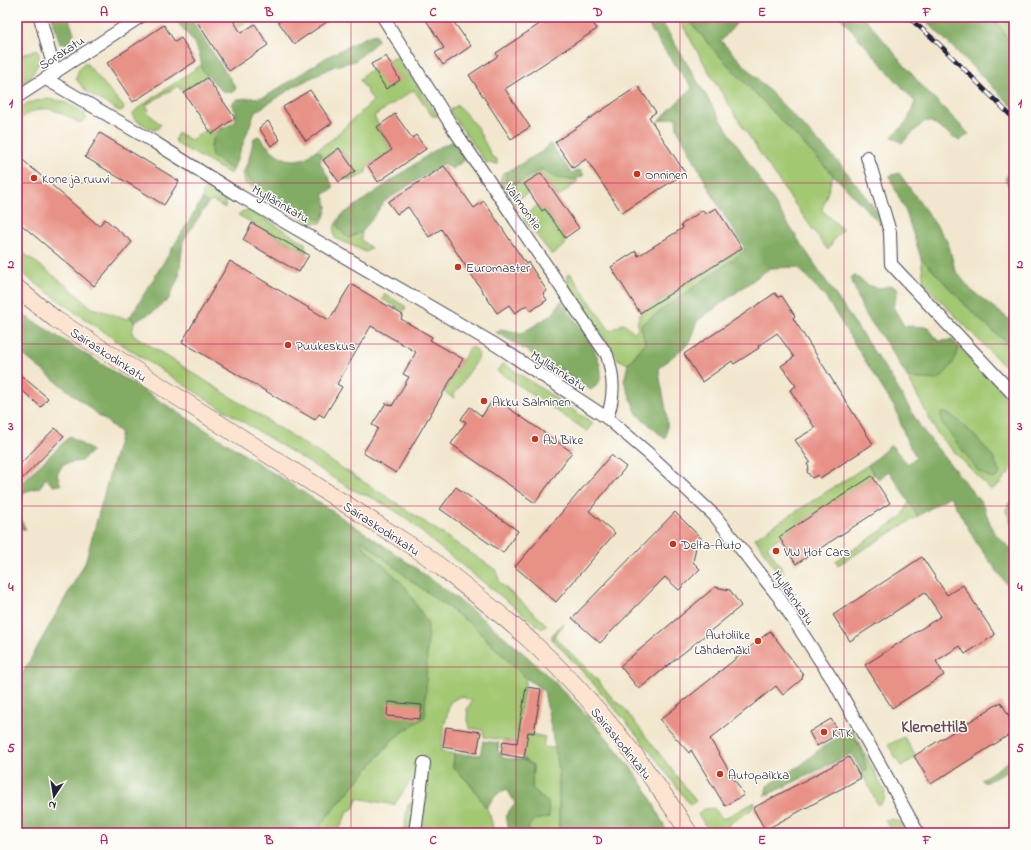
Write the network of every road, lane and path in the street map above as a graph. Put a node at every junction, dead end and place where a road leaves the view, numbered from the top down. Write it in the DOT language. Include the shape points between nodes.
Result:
graph roads {
  1 [pos="40,17"];
  2 [pos="140,17"];
  3 [pos="383,17"];
  4 [pos="51,76"];
  5 [pos="17,97"];
  6 [pos="867,157"];
  7 [pos="17,288"];
  8 [pos="1014,395"];
  9 [pos="607,418"];
  10 [pos="424,764"];
  11 [pos="415,833"];
  12 [pos="689,833"];
  13 [pos="918,833"];
  1 -- 4 [label="street"];
  2 -- 4 [label="street, Sorakatu"];
  3 -- 9 [label="street, Valimontie" via="455,130 607,355 613,376 612,403"];
  4 -- 5 [label="street, Sorakatu"];
  4 -- 9 [label="street, Myllärinkatu" via="240,196 496,345"];
  6 -- 8 [label="street" via="890,232 891,264"];
  7 -- 12 [label="main road, Sairaskodinkatu" via="55,319 417,550 475,594 534,644 577,689 634,755"];
  9 -- 13 [label="street, Myllärinkatu" via="715,516 778,596 836,685"];
  10 -- 11 [label="street"];
}
